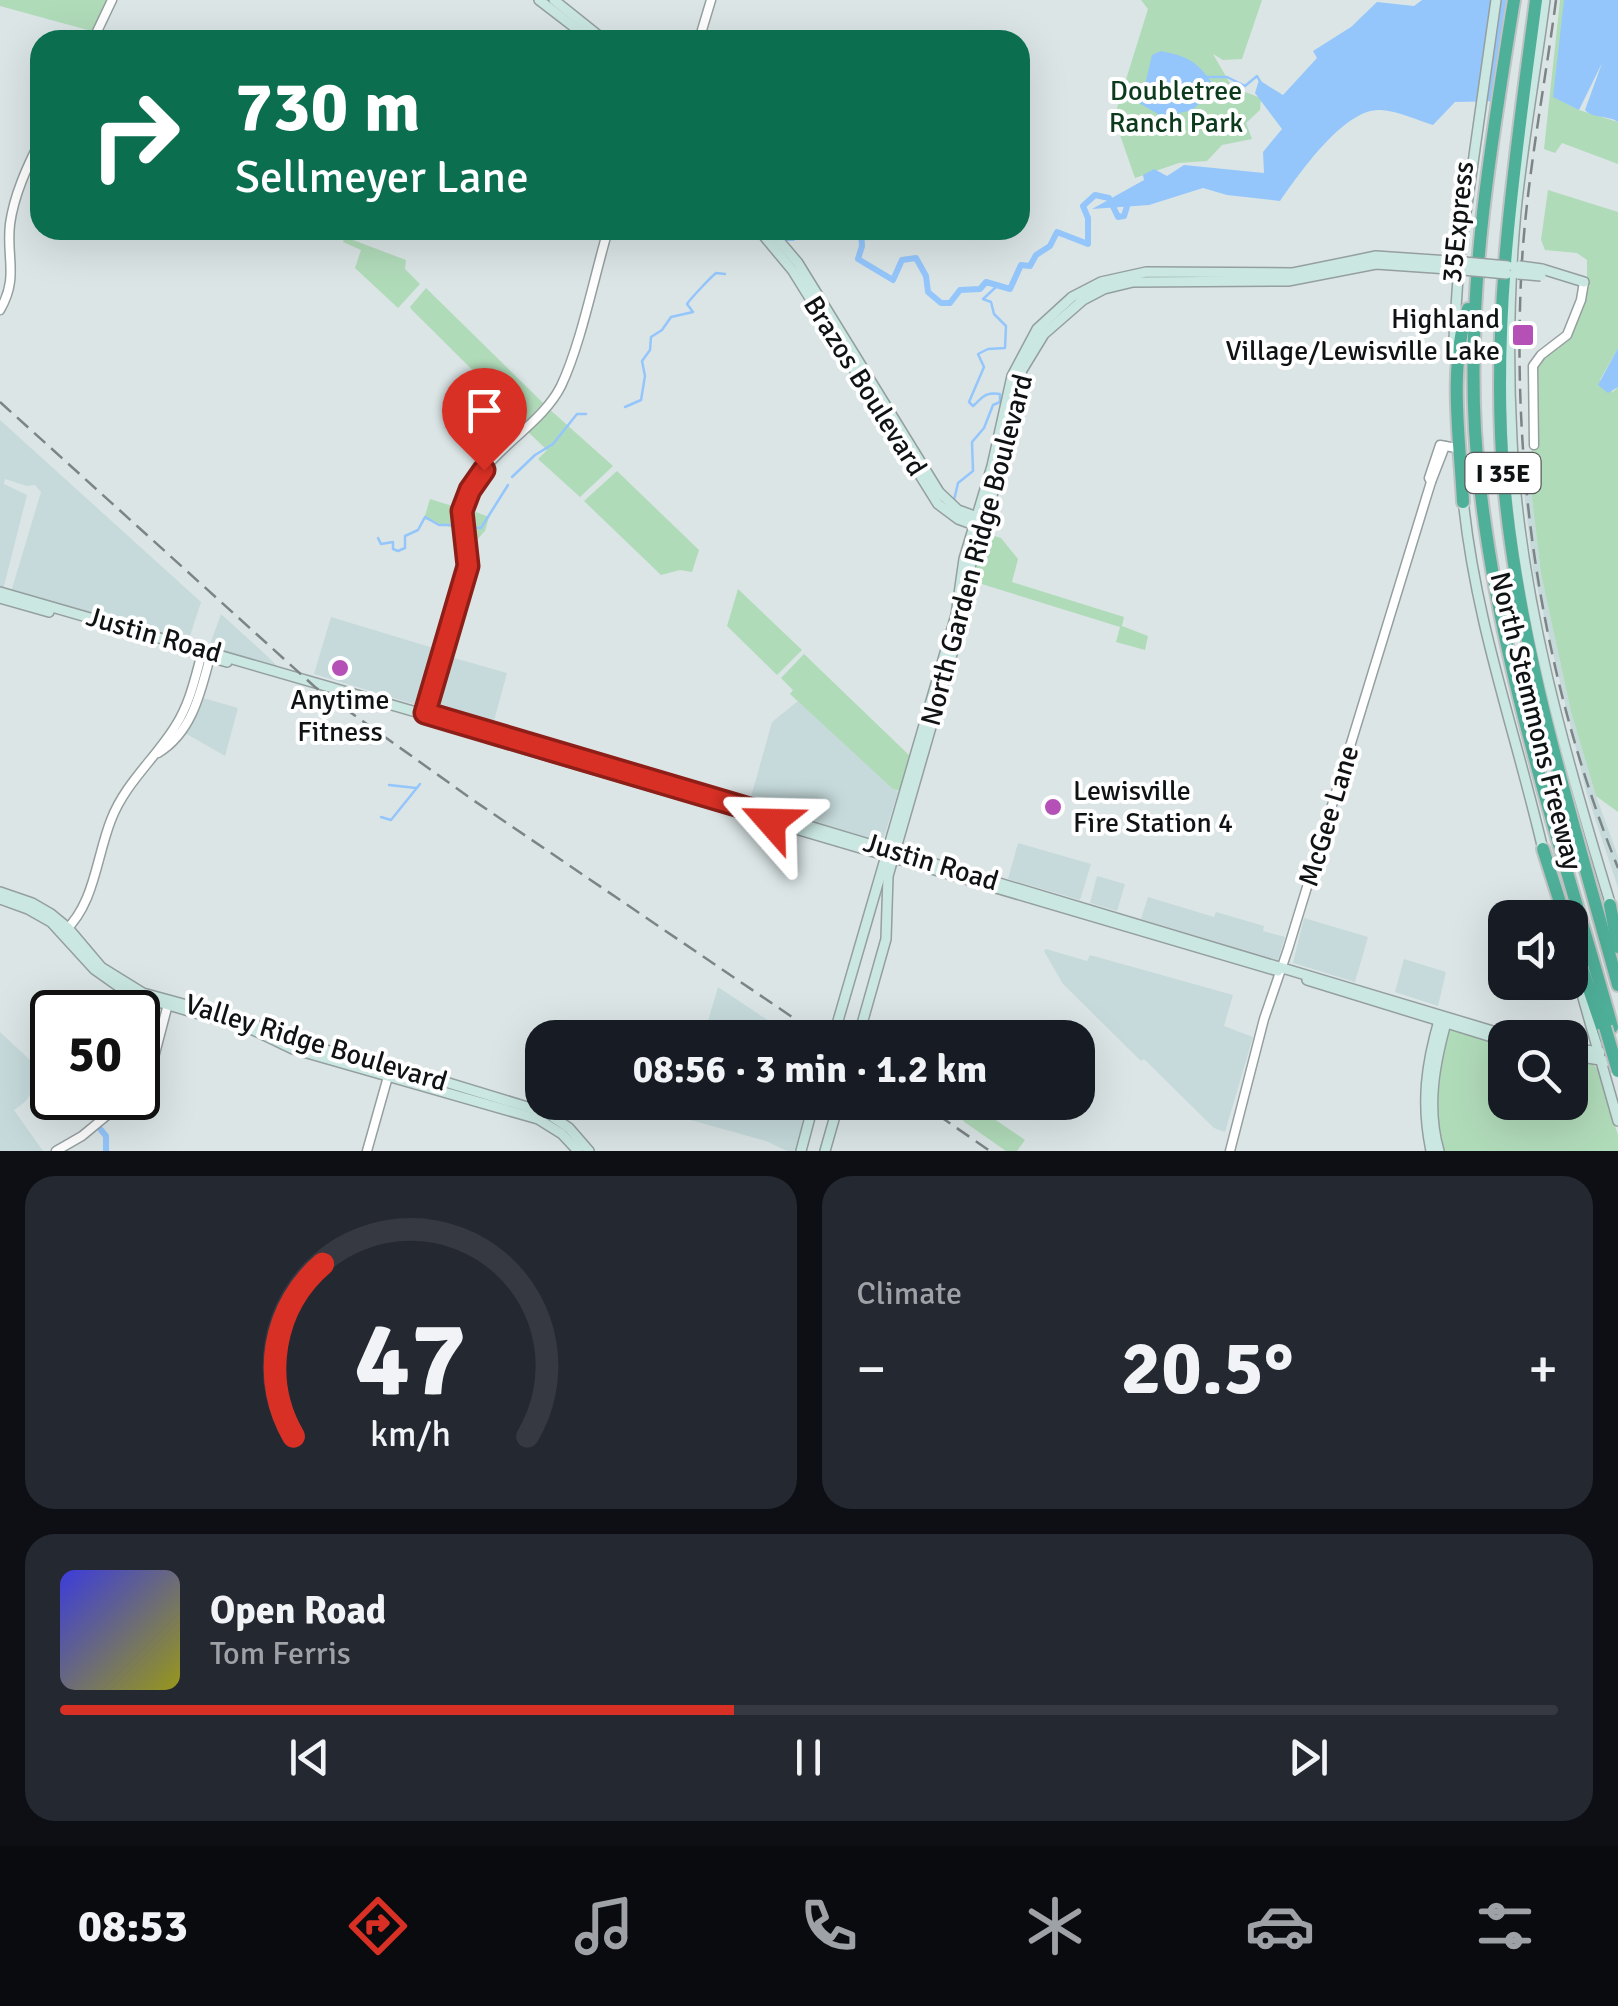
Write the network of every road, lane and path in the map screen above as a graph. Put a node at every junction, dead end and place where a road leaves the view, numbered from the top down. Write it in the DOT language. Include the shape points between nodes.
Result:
graph roads {
  1 [pos="112,0"];
  2 [pos="539,0"];
  3 [pos="554,0"];
  4 [pos="712,0"];
  5 [pos="1496,0"];
  6 [pos="1511,0"];
  7 [pos="1541,0"];
  8 [pos="98,30"];
  9 [pos="578,30"];
  10 [pos="592,30"];
  11 [pos="703,30"];
  12 [pos="1537,60"];
  13 [pos="1491,121"];
  14 [pos="30,160"];
  15 [pos="605,240"];
  16 [pos="766,240"];
  17 [pos="779,240"];
  18 [pos="1462,244"];
  19 [pos="1441,265"];
  20 [pos="1460,269"];
  21 [pos="1514,270"];
  22 [pos="1584,282"];
  23 [pos="1468,309"];
  24 [pos="0,310"];
  25 [pos="869,386"];
  26 [pos="1534,445"];
  27 [pos="1447,446"];
  28 [pos="1464,502"];
  29 [pos="980,522"];
  30 [pos="0,595"];
  31 [pos="206,653"];
  32 [pos="1544,702"];
  33 [pos="424,716"];
  34 [pos="459,730"];
  35 [pos="484,731"];
  36 [pos="1568,750"];
  37 [pos="913,781"];
  38 [pos="772,819"];
  39 [pos="893,830"];
  40 [pos="875,846"];
  41 [pos="1542,850"];
  42 [pos="890,854"];
  43 [pos="0,896"];
  44 [pos="1557,900"];
  45 [pos="1610,904"];
  46 [pos="866,924"];
  47 [pos="887,927"];
  48 [pos="1618,928"];
  49 [pos="66,930"];
  50 [pos="1618,946"];
  51 [pos="1281,968"];
  52 [pos="1588,983"];
  53 [pos="1618,984"];
  54 [pos="1588,993"];
  55 [pos="169,1003"];
  56 [pos="1444,1019"];
  57 [pos="838,1020"];
  58 [pos="863,1020"];
  59 [pos="1488,1031"];
  60 [pos="1488,1035"];
  61 [pos="160,1036"];
  62 [pos="1609,1041"];
  63 [pos="1618,1062"];
  64 [pos="389,1073"];
  65 [pos="1618,1074"];
  66 [pos="1429,1078"];
  67 [pos="1609,1092"];
  68 [pos="101,1120"];
  69 [pos="809,1120"];
  70 [pos="834,1120"];
  71 [pos="1618,1121"];
  72 [pos="56,1151"];
  73 [pos="367,1151"];
  74 [pos="578,1151"];
  75 [pos="589,1151"];
  76 [pos="801,1151"];
  77 [pos="825,1151"];
  78 [pos="1230,1151"];
  79 [pos="1431,1151"];
  80 [pos="1438,1151"];
  1 -- 8 [label="street"];
  2 -- 9 [label="main road"];
  3 -- 10 [label="main road"];
  4 -- 11 [label="street"];
  5 -- 18 [label="main road, North Stemmons Freeway"];
  6 -- 13 [label="highway"];
  7 -- 12 [label="highway"];
  7 -- 32 [label="highway, North Stemmons Freeway / I 35E" via="1504,251 1500,382 1511,544"];
  12 -- 21 [label="main road, North Stemmons Freeway"];
  13 -- 23 [label="highway, North Stemmons Freeway / I 35E"];
  13 -- 62 [label="highway, 35Express" via="1474,388 1483,507 1512,665"];
  14 -- 24 [label="street" via="12,212 12,282"];
  15 -- 33 [label="street" via="563,382 467,496 461,521 468,566"];
  16 -- 25 [label="main road, Brazos Boulevard"];
  17 -- 25 [label="main road, Brazos Boulevard"];
  18 -- 19 [label="main road"];
  18 -- 20 [label="main road, North Stemmons Freeway"];
  19 -- 20 [label="main road, North Garden Ridge Boulevard"];
  19 -- 20 [label="main road"];
  19 -- 29 [label="main road, North Garden Ridge Boulevard" via="1376,256 1293,273 1146,272 1085,290 1044,322 1016,363"];
  20 -- 21 [label="main road, North Garden Ridge Boulevard, bridge"];
  20 -- 27 [label="main road, North Stemmons Freeway"];
  21 -- 22 [label="main road, North Garden Ridge Boulevard, bridge"];
  21 -- 36 [label="main road, North Stemmons Freeway" via="1510,381 1518,506 1529,585"];
  22 -- 26 [label="street" via="1568,335 1533,366"];
  23 -- 28 [label="highway" via="1458,392"];
  23 -- 62 [label="highway, North Stemmons Freeway / I 35E" via="1469,450 1492,601 1514,704"];
  25 -- 29 [label="main road, Brazos Boulevard" via="940,492"];
  27 -- 28 [label="main road, North Stemmons Freeway"];
  27 -- 51 [label="street, McGee Lane"];
  28 -- 41 [label="main road, North Stemmons Freeway" via="1489,654"];
  29 -- 37 [label="main road, North Garden Ridge Boulevard" via="963,616"];
  30 -- 31 [label="main road, Justin Road"];
  31 -- 33 [label="main road, Justin Road"];
  31 -- 49 [label="street" via="194,699 113,815 84,908"];
  32 -- 36 [label="highway"];
  32 -- 53 [label="highway, North Stemmons Freeway / I 35E"];
  33 -- 34 [label="main road, Justin Road"];
  33 -- 35 [label="main road, Justin Road"];
  34 -- 35 [label="main road"];
  34 -- 38 [label="main road, Justin Road"];
  35 -- 38 [label="main road, Justin Road"];
  36 -- 45 [label="main road, North Stemmons Freeway"];
  37 -- 39 [label="main road"];
  37 -- 42 [label="main road"];
  38 -- 40 [label="main road, Justin Road"];
  38 -- 42 [label="main road, Justin Road"];
  39 -- 40 [label="main road"];
  39 -- 42 [label="main road"];
  40 -- 42 [label="main road, Justin Road"];
  41 -- 44 [label="highway"];
  42 -- 46 [label="main road"];
  42 -- 47 [label="main road"];
  42 -- 51 [label="main road, Justin Road"];
  43 -- 49 [label="main road, Valley Ridge Boulevard" via="39,906"];
  45 -- 48 [label="main road, North Stemmons Freeway"];
  45 -- 50 [label="highway"];
  46 -- 47 [label="main road"];
  46 -- 57 [label="main road"];
  47 -- 58 [label="main road"];
  49 -- 55 [label="main road, Valley Ridge Boulevard" via="112,976"];
  51 -- 56 [label="main road, Justin Road"];
  51 -- 78 [label="street, McGee Lane"];
  52 -- 62 [label="highway"];
  54 -- 62 [label="main road, North Stemmons Freeway"];
  55 -- 61 [label="street"];
  55 -- 64 [label="main road, Valley Ridge Boulevard" via="249,1022"];
  56 -- 59 [label="main road, Justin Road"];
  56 -- 60 [label="main road, Justin Road"];
  56 -- 66 [label="main road"];
  62 -- 63 [label="main road"];
  62 -- 65 [label="highway, North Stemmons Freeway / I 35E, bridge"];
  62 -- 67 [label="main road, North Stemmons Freeway"];
  64 -- 73 [label="street"];
  64 -- 74 [label="main road, Valley Ridge Boulevard" via="538,1120"];
  64 -- 75 [label="main road, Valley Ridge Boulevard" via="419,1074 547,1113"];
  65 -- 67 [label="main road"];
  66 -- 79 [label="main road" via="1424,1112"];
  66 -- 80 [label="main road"];
  67 -- 71 [label="main road, North Stemmons Freeway"];
  68 -- 72 [label="street"];
  69 -- 76 [label="main road"];
  70 -- 77 [label="main road"];
}
